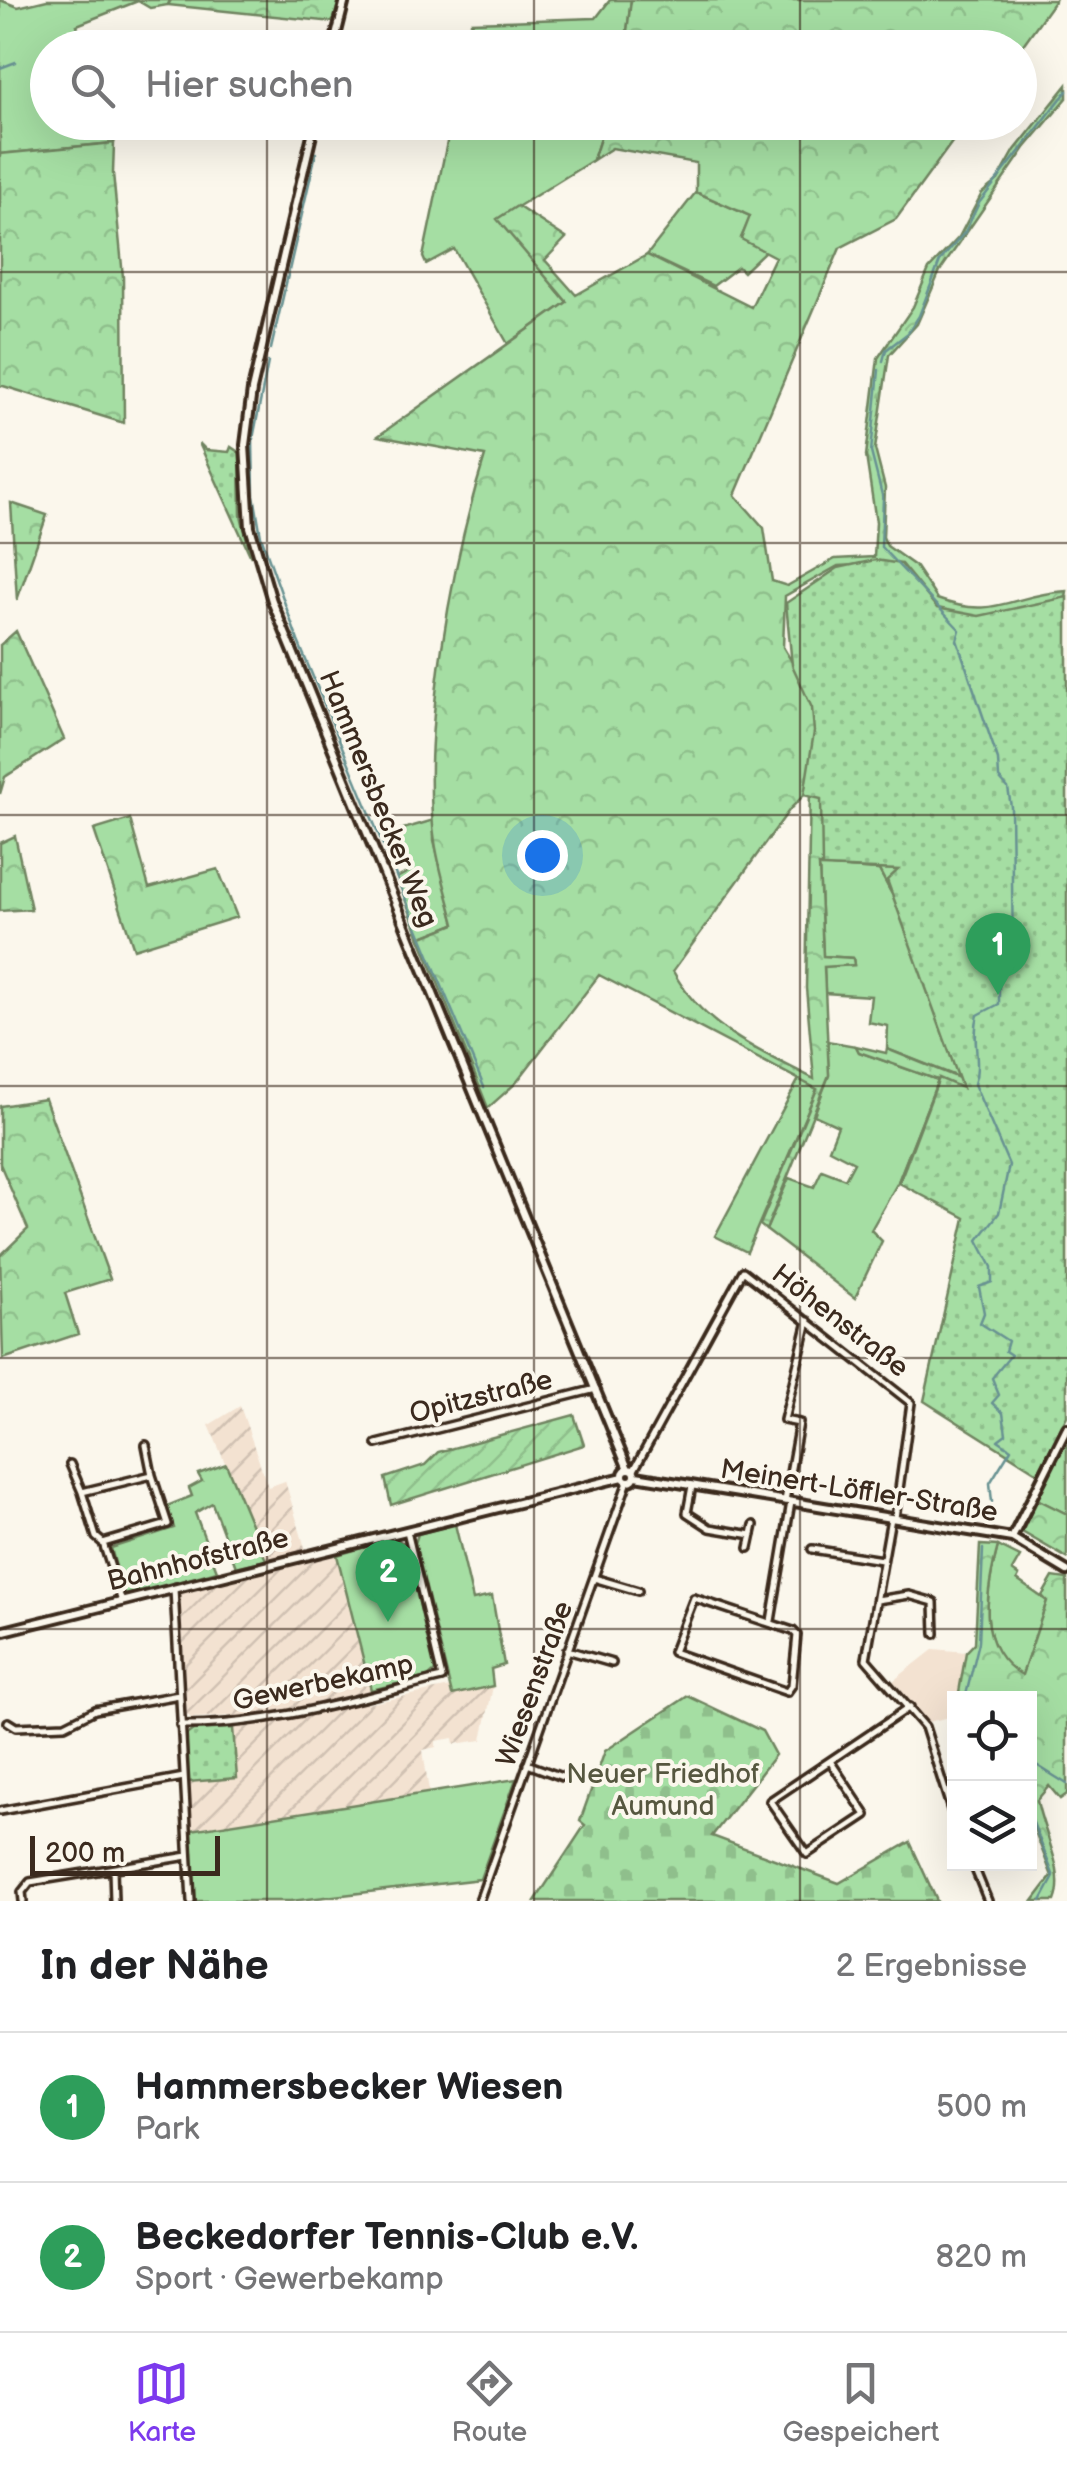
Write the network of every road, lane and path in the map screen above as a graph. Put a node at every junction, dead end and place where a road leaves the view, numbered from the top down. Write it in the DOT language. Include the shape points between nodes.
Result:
graph roads {
  1 [pos="345,0"];
  2 [pos="338,30"];
  3 [pos="312,140"];
  4 [pos="743,1270"];
  5 [pos="808,1321"];
  6 [pos="596,1389"];
  7 [pos="1067,1428"];
  8 [pos="376,1444"];
  9 [pos="146,1446"];
  10 [pos="70,1464"];
  11 [pos="152,1475"];
  12 [pos="630,1475"];
  13 [pos="692,1486"];
  14 [pos="82,1492"];
  15 [pos="788,1502"];
  16 [pos="893,1518"];
  17 [pos="754,1525"];
  18 [pos="407,1531"];
  19 [pos="752,1534"];
  20 [pos="1012,1538"];
  21 [pos="103,1543"];
  22 [pos="750,1548"];
  23 [pos="812,1549"];
  24 [pos="882,1560"];
  25 [pos="1067,1571"];
  26 [pos="594,1578"];
  27 [pos="174,1588"];
  28 [pos="638,1592"];
  29 [pos="876,1600"];
  30 [pos="122,1602"];
  31 [pos="772,1620"];
  32 [pos="0,1632"];
  33 [pos="935,1634"];
  34 [pos="567,1650"];
  35 [pos="612,1663"];
  36 [pos="179,1695"];
  37 [pos="910,1707"];
  38 [pos="8,1722"];
  39 [pos="180,1725"];
  40 [pos="830,1761"];
  41 [pos="527,1764"];
  42 [pos="571,1776"];
  43 [pos="184,1777"];
  44 [pos="947,1797"];
  45 [pos="0,1811"];
  46 [pos="188,1856"];
  47 [pos="113,1868"];
  48 [pos="976,1871"];
  49 [pos="23,1901"];
  50 [pos="114,1901"];
  51 [pos="191,1901"];
  52 [pos="479,1901"];
  53 [pos="988,1901"];
  1 -- 2 [label="street"];
  3 -- 6 [label="street, Hammersbecker Weg" via="252,390 244,462 250,528 272,601"];
  4 -- 5 [label="street, Höhenstraße"];
  4 -- 12 [label="street, Wiesenstraße"];
  5 -- 15 [label="street" via="784,1420 799,1423"];
  5 -- 16 [label="street, Höhenstraße" via="911,1403"];
  6 -- 8 [label="street, Opitzstraße"];
  6 -- 12 [label="street, Hammersbecker Weg"];
  7 -- 20 [label="street"];
  9 -- 11 [label="street"];
  10 -- 14 [label="street"];
  11 -- 14 [label="street"];
  11 -- 21 [label="street" via="168,1524"];
  12 -- 13 [label="street, Meinert-Löffler-Straße"];
  12 -- 18 [label="street, Bahnhofstraße"];
  12 -- 26 [label="street, Wiesenstraße"];
  13 -- 15 [label="street, Meinert-Löffler-Straße"];
  13 -- 19 [label="street" via="687,1513 710,1528"];
  14 -- 21 [label="street"];
  15 -- 16 [label="street, Meinert-Löffler-Straße"];
  15 -- 31 [label="street"];
  16 -- 20 [label="street, Meinert-Löffler-Straße"];
  16 -- 24 [label="street"];
  17 -- 19 [label="street"];
  18 -- 27 [label="street, Bahnhofstraße"];
  18 -- 39 [label="street, Gewerbekamp" via="442,1678 304,1711"];
  19 -- 22 [label="street"];
  20 -- 25 [label="street, Meinert-Löffler-Straße"];
  21 -- 30 [label="street"];
  23 -- 24 [label="street"];
  24 -- 29 [label="street"];
  26 -- 28 [label="street"];
  26 -- 34 [label="street, Wiesenstraße"];
  27 -- 30 [label="street, Bahnhofstraße"];
  27 -- 36 [label="street"];
  29 -- 33 [label="street" via="909,1595 934,1602"];
  29 -- 37 [label="street" via="868,1663"];
  30 -- 32 [label="street, Bahnhofstraße"];
  31 -- 31 [label="street" via="694,1598 673,1652 787,1692 796,1635"];
  34 -- 35 [label="street"];
  34 -- 41 [label="street, Wiesenstraße"];
  36 -- 38 [label="street" via="95,1710 64,1726"];
  36 -- 39 [label="street"];
  37 -- 40 [label="street"];
  37 -- 44 [label="street" via="925,1726"];
  39 -- 43 [label="street"];
  40 -- 40 [label="street" via="770,1801 807,1854 866,1815"];
  41 -- 42 [label="street"];
  41 -- 52 [label="street, Wiesenstraße"];
  43 -- 45 [label="street"];
  43 -- 46 [label="street"];
  46 -- 47 [label="street"];
  46 -- 51 [label="street"];
  47 -- 49 [label="street" via="30,1882"];
  47 -- 50 [label="street"];
  48 -- 53 [label="street"];
}
